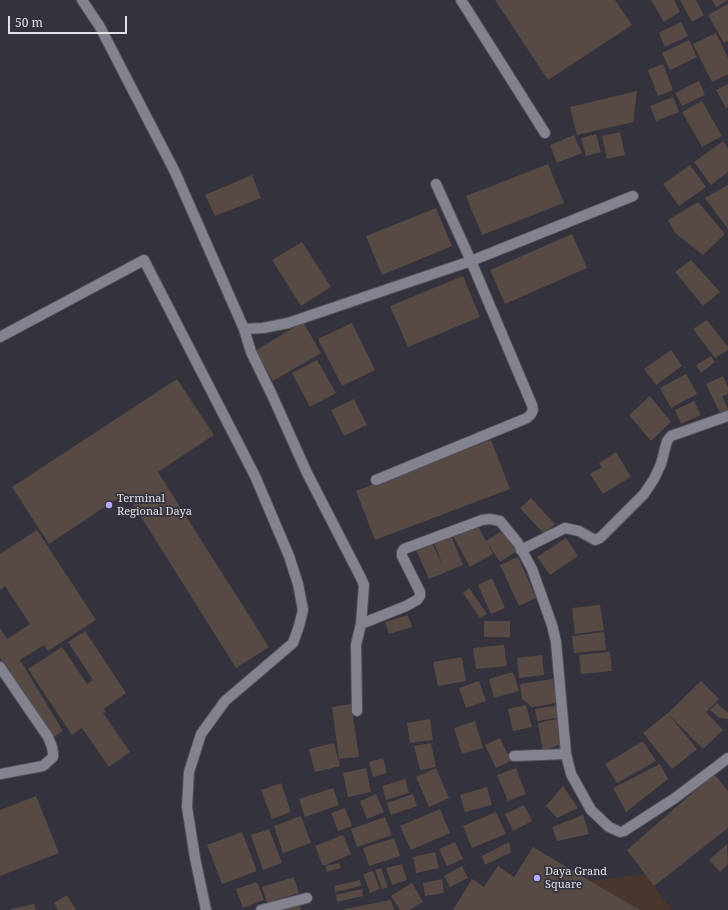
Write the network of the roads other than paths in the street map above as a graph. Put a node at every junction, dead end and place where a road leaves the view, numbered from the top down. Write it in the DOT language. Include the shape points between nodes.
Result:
graph roads {
  1 [pos="82,0"];
  2 [pos="461,0"];
  3 [pos="545,134"];
  4 [pos="436,184"];
  5 [pos="634,196"];
  6 [pos="470,261"];
  7 [pos="244,329"];
  8 [pos="0,336"];
  9 [pos="728,416"];
  10 [pos="376,480"];
  11 [pos="521,550"];
  12 [pos="361,624"];
  13 [pos="0,666"];
  14 [pos="357,711"];
  15 [pos="566,754"];
  16 [pos="514,756"];
  17 [pos="728,758"];
  18 [pos="0,774"];
  19 [pos="307,898"];
  20 [pos="206,910"];
  21 [pos="261,910"];
  1 -- 7 [label="street" via="100,27 175,172"];
  2 -- 3 [label="street"];
  4 -- 6 [label="street"];
  5 -- 6 [label="street"];
  6 -- 7 [label="street" via="288,323"];
  6 -- 10 [label="street" via="532,405 532,412 527,418"];
  7 -- 12 [label="street" via="251,352 307,473 364,585"];
  8 -- 20 [label="street" via="144,260 255,476 289,556 303,610 293,643 225,701 201,734 189,772 187,807"];
  9 -- 11 [label="street" via="671,436 654,480 644,494 600,538 595,540 579,531 564,528"];
  11 -- 12 [label="street" via="504,525 500,521 490,519 408,548 402,552 402,556 420,596 406,606"];
  11 -- 15 [label="street" via="532,569 556,642"];
  12 -- 14 [label="street" via="356,645"];
  13 -- 18 [label="street" via="48,737 53,753 53,757 43,766"];
  15 -- 16 [label="street"];
  15 -- 17 [label="street" via="571,774 591,810 609,827 620,832 634,826 675,798"];
  19 -- 21 [label="street"];
}
